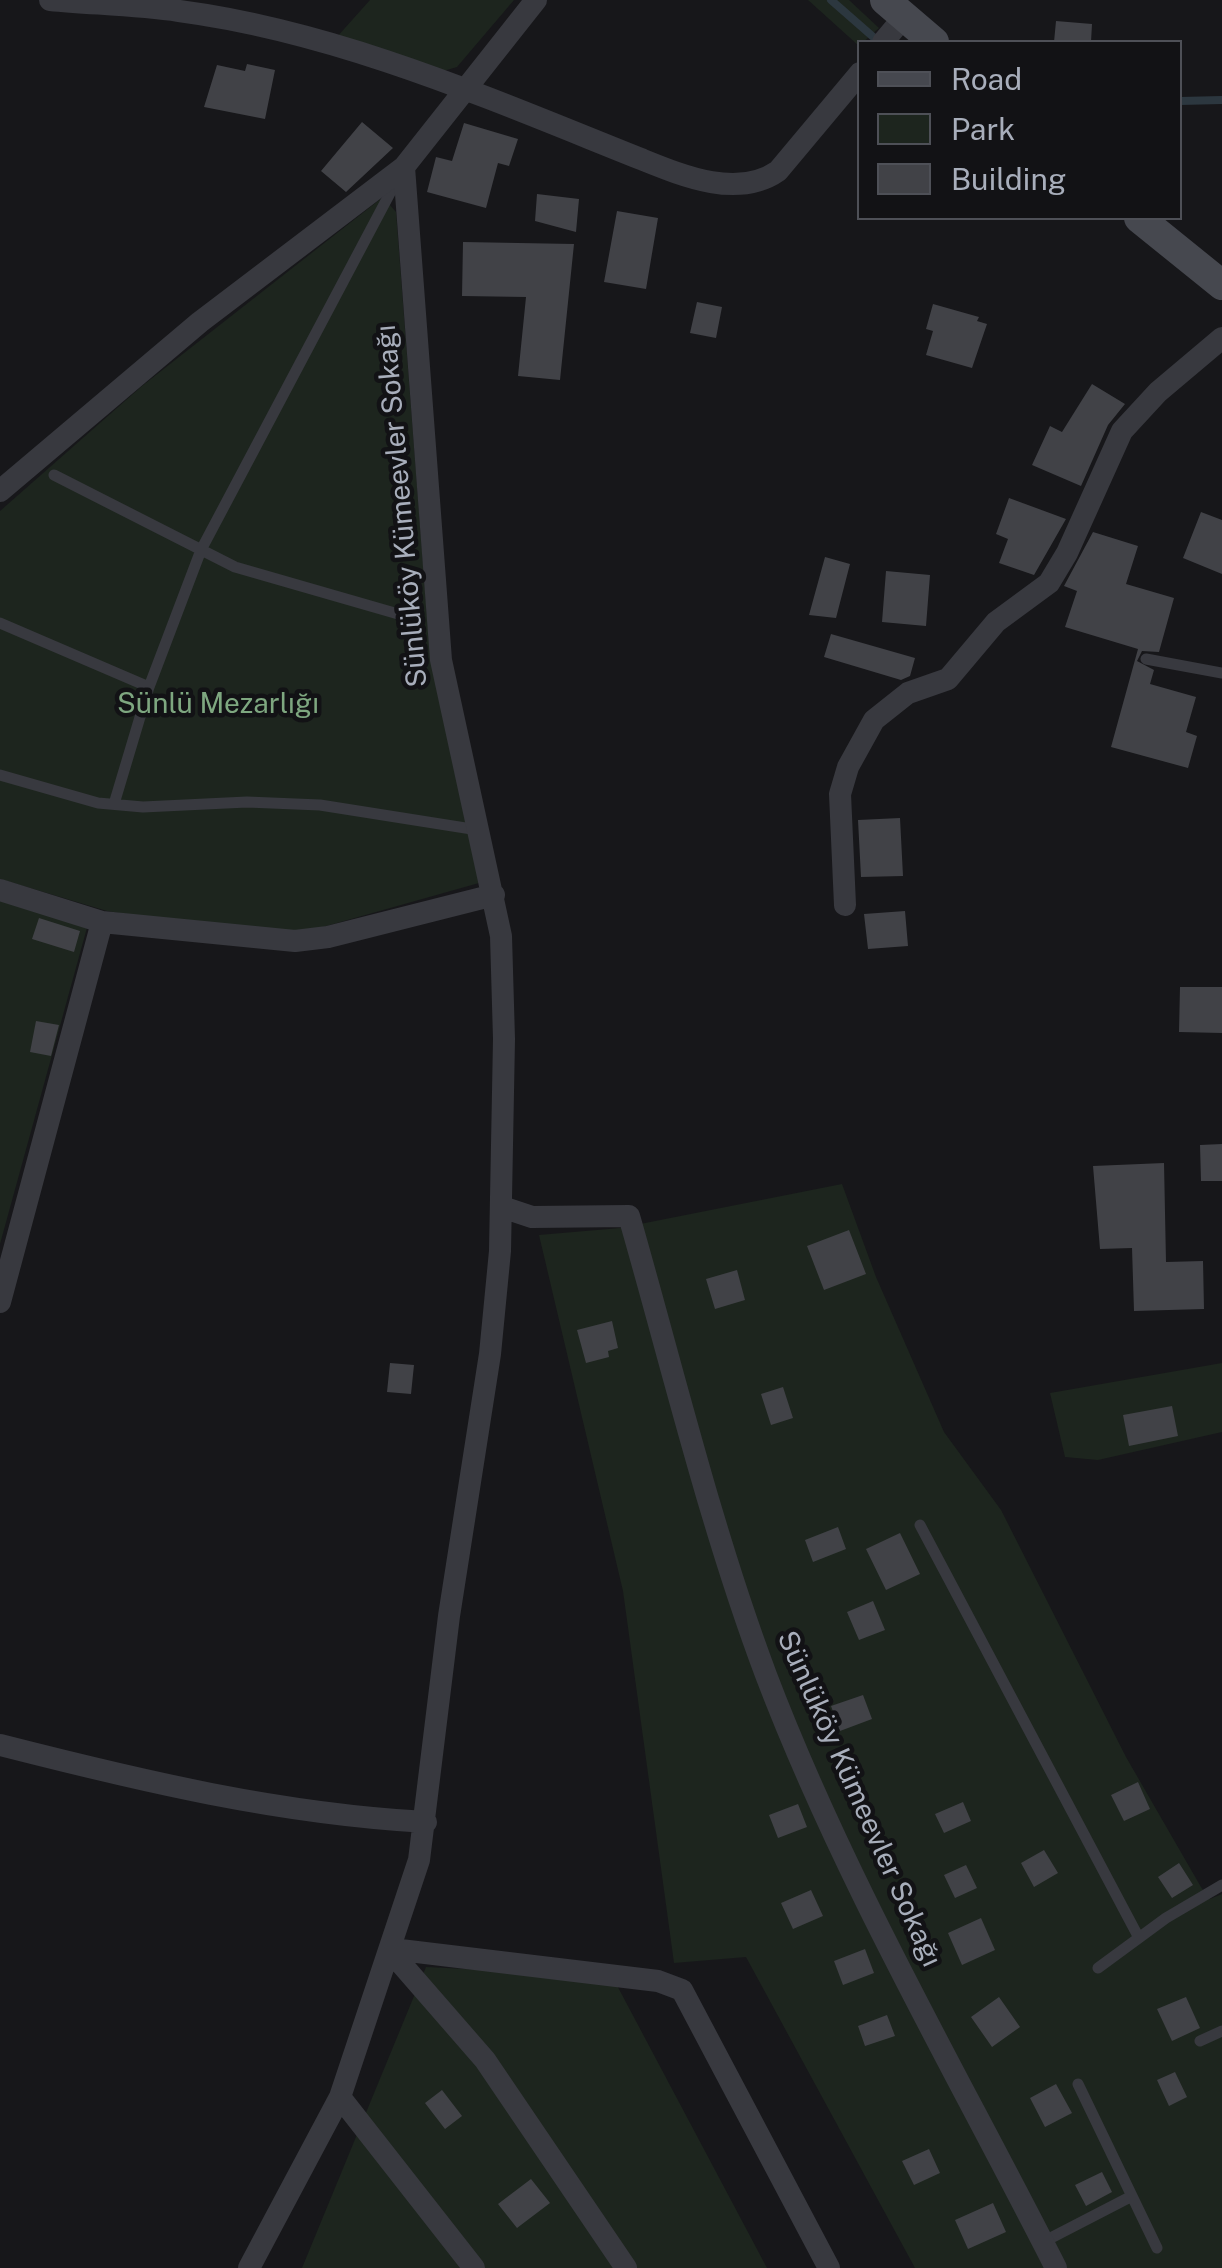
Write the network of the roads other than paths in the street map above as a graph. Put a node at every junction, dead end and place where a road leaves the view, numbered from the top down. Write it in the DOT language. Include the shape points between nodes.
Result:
graph roads {
  1 [pos="50,0"];
  2 [pos="536,0"];
  3 [pos="184,5"];
  4 [pos="894,8"];
  5 [pos="885,40"];
  6 [pos="932,40"];
  7 [pos="857,76"];
  8 [pos="463,88"];
  9 [pos="404,167"];
  10 [pos="1141,220"];
  11 [pos="1222,285"];
  12 [pos="1222,338"];
  13 [pos="54,476"];
  14 [pos="0,491"];
  15 [pos="201,550"];
  16 [pos="419,620"];
  17 [pos="0,624"];
  18 [pos="1146,659"];
  19 [pos="1222,673"];
  20 [pos="149,687"];
  21 [pos="0,775"];
  22 [pos="114,804"];
  23 [pos="478,830"];
  24 [pos="0,890"];
  25 [pos="494,895"];
  26 [pos="845,904"];
  27 [pos="102,922"];
  28 [pos="502,1208"];
  29 [pos="0,1302"];
  30 [pos="920,1525"];
  31 [pos="0,1745"];
  32 [pos="426,1822"];
  33 [pos="1222,1885"];
  34 [pos="1139,1938"];
  35 [pos="392,1951"];
  36 [pos="1098,1968"];
  37 [pos="1222,2030"];
  38 [pos="1200,2041"];
  39 [pos="1078,2084"];
  40 [pos="340,2097"];
  41 [pos="1132,2196"];
  42 [pos="1043,2242"];
  43 [pos="1157,2248"];
  44 [pos="249,2268"];
  45 [pos="474,2268"];
  46 [pos="626,2268"];
  47 [pos="829,2268"];
  48 [pos="1056,2268"];
  1 -- 3 [label="street"];
  2 -- 8 [label="street"];
  3 -- 8 [label="street"];
  4 -- 5 [label="street"];
  4 -- 6 [label="main road"];
  7 -- 8 [label="street" via="778,171 750,185 662,167"];
  8 -- 9 [label="street"];
  9 -- 14 [label="street" via="200,322"];
  9 -- 15 [label="lane"];
  9 -- 23 [label="street, Sünlüköy Kümeevler Sokağı" via="441,660"];
  10 -- 11 [label="main road"];
  12 -- 26 [label="street" via="1122,431 1049,582 996,622 948,679 908,692 874,720 840,794"];
  13 -- 15 [label="lane"];
  15 -- 16 [label="lane" via="269,579"];
  15 -- 20 [label="lane"];
  17 -- 20 [label="lane"];
  18 -- 19 [label="lane"];
  20 -- 22 [label="lane"];
  21 -- 22 [label="lane"];
  22 -- 23 [label="lane" via="302,804"];
  23 -- 25 [label="street, Sünlüköy Kümeevler Sokağı"];
  24 -- 27 [label="street"];
  25 -- 27 [label="street" via="311,940"];
  25 -- 28 [label="street, Sünlüköy Kümeevler Sokağı" via="504,971"];
  27 -- 29 [label="street"];
  28 -- 32 [label="street, Sünlüköy Kümeevler Sokağı" via="490,1354 449,1616"];
  28 -- 42 [label="street, Sünlüköy Kümeevler Sokağı" via="532,1217 629,1216 768,1679 922,2010"];
  30 -- 34 [label="lane"];
  31 -- 32 [label="street" via="248,1804"];
  32 -- 35 [label="street, Sünlüköy Kümeevler Sokağı"];
  33 -- 34 [label="lane"];
  34 -- 36 [label="lane"];
  35 -- 40 [label="street, Sünlüköy Kümeevler Sokağı"];
  35 -- 46 [label="street" via="484,2060"];
  35 -- 47 [label="street" via="658,1980 682,1990"];
  37 -- 38 [label="lane"];
  39 -- 41 [label="lane"];
  40 -- 44 [label="street, Sünlüköy Kümeevler Sokağı"];
  40 -- 45 [label="street"];
  41 -- 42 [label="lane"];
  41 -- 43 [label="lane"];
  42 -- 48 [label="street, Sünlüköy Kümeevler Sokağı"];
}
